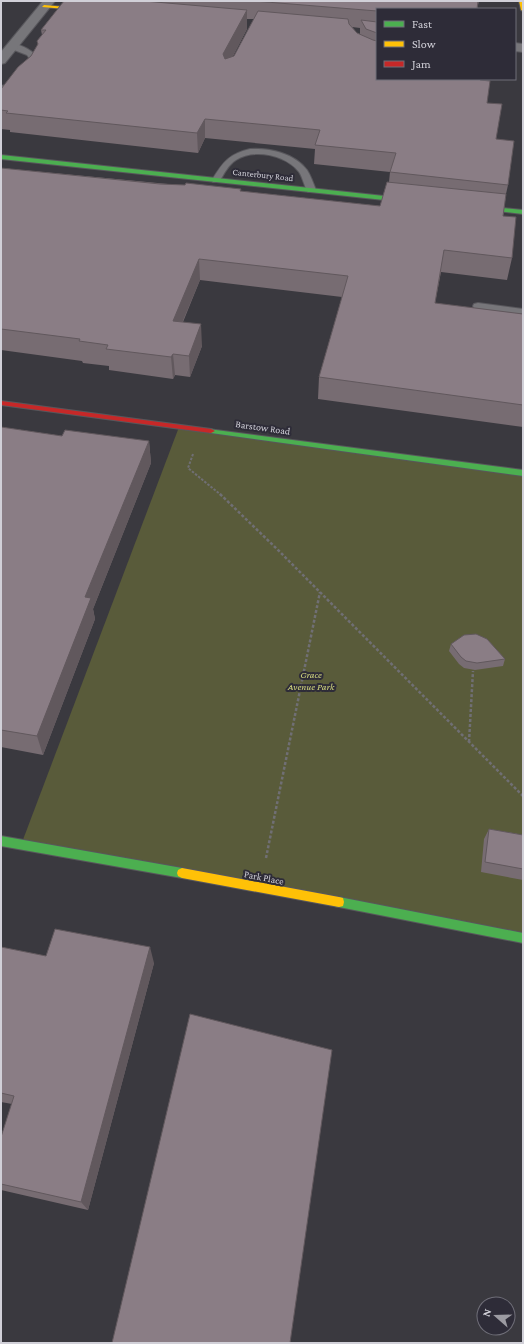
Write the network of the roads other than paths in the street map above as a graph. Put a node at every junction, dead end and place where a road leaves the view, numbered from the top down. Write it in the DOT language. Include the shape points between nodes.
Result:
graph roads {
  1 [pos="521,1"];
  2 [pos="46,4"];
  3 [pos="523,10"];
  4 [pos="97,11"];
  5 [pos="12,46"];
  6 [pos="1,60"];
  7 [pos="1,88"];
  8 [pos="1,157"];
  9 [pos="216,180"];
  10 [pos="311,190"];
  11 [pos="421,202"];
  12 [pos="468,207"];
  13 [pos="523,212"];
  14 [pos="478,306"];
  15 [pos="523,312"];
  16 [pos="1,402"];
  17 [pos="523,473"];
  18 [pos="1,841"];
  19 [pos="523,938"];
  1 -- 3 [label="street"];
  2 -- 4 [label="street"];
  2 -- 5 [label="street"];
  5 -- 6 [label="street"];
  5 -- 7 [label="lane" via="31,54 36,62 24,82"];
  8 -- 9 [label="street, Canterbury Road"];
  9 -- 10 [label="street, Canterbury Road"];
  9 -- 10 [label="lane" via="223,167 234,158 245,152 259,152 283,156 293,162 303,171"];
  10 -- 11 [label="street, Canterbury Road"];
  12 -- 13 [label="street"];
  14 -- 15 [label="lane"];
  16 -- 17 [label="street, Barstow Road"];
  18 -- 19 [label="street, Park Place" via="260,887"];
}
